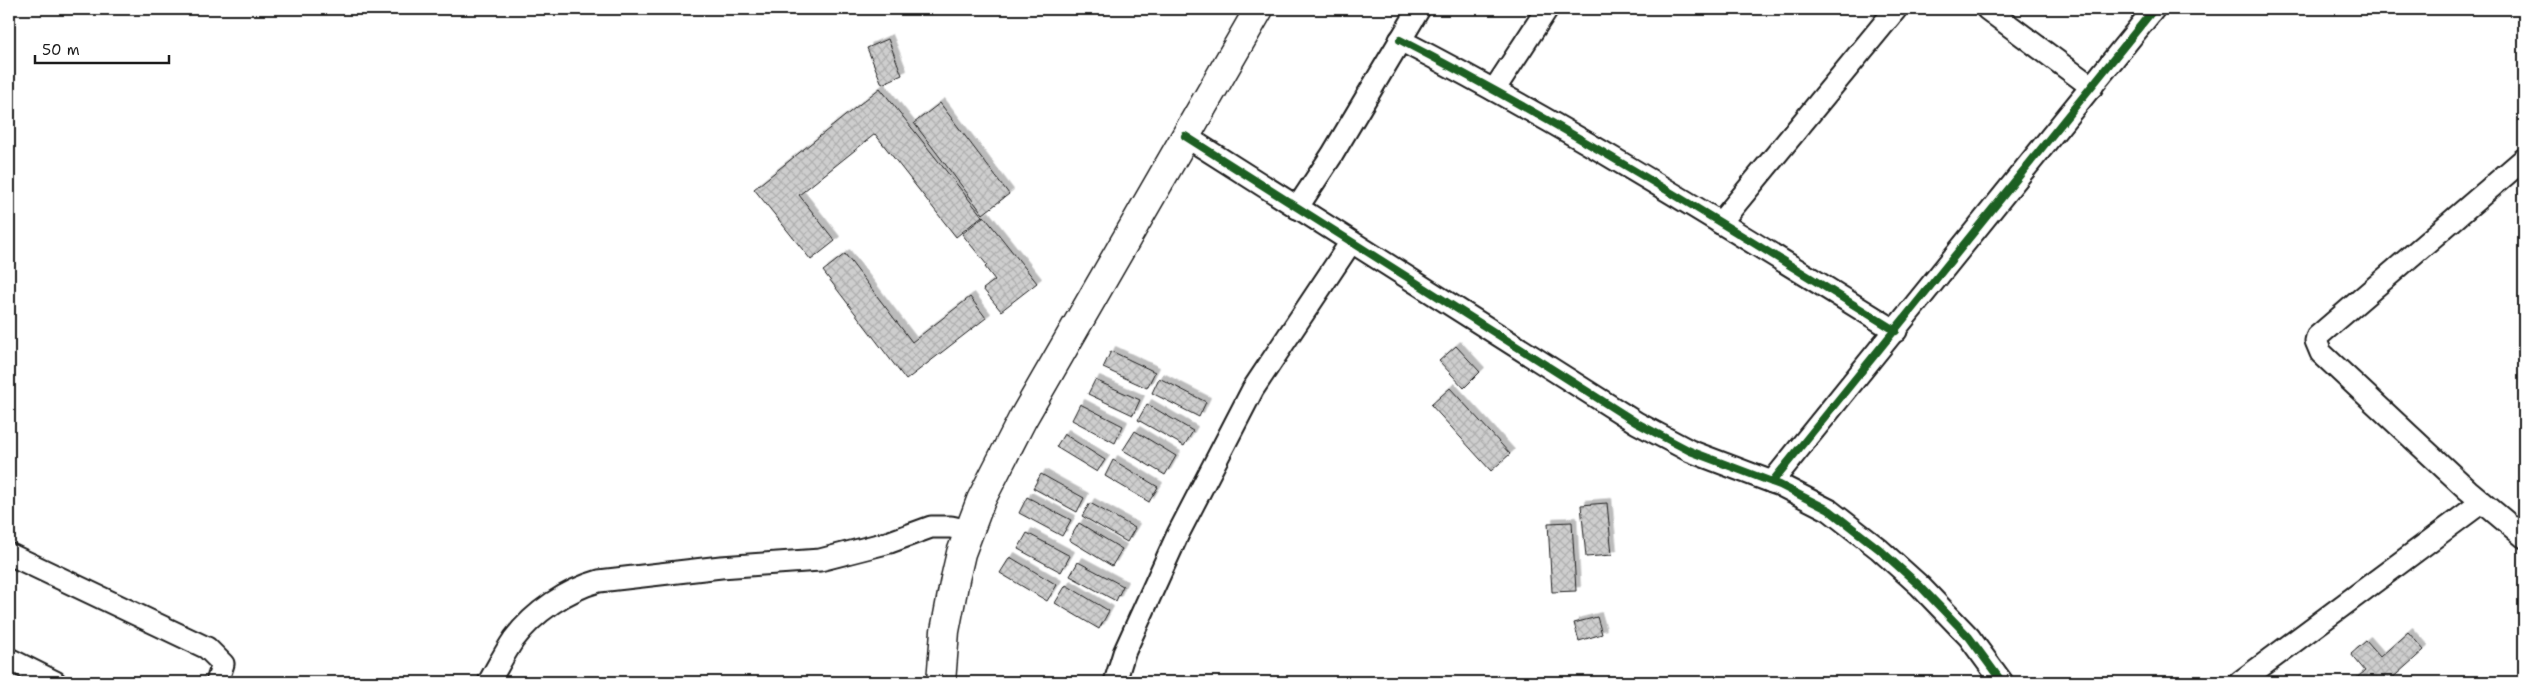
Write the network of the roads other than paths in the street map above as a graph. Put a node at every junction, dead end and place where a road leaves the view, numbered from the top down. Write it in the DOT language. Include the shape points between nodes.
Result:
graph roads {
  1 [pos="1259,9"];
  2 [pos="1419,9"];
  3 [pos="1547,9"];
  4 [pos="1896,9"];
  5 [pos="2154,9"];
  6 [pos="1994,11"];
  7 [pos="1400,40"];
  8 [pos="2092,87"];
  9 [pos="1494,90"];
  10 [pos="1185,136"];
  11 [pos="2524,159"];
  12 [pos="1297,208"];
  13 [pos="1720,223"];
  14 [pos="1351,242"];
  15 [pos="1896,331"];
  16 [pos="1772,482"];
  17 [pos="2482,502"];
  18 [pos="969,531"];
  19 [pos="2524,537"];
  20 [pos="9,554"];
  21 [pos="9,659"];
  22 [pos="55,682"];
  23 [pos="217,682"];
  24 [pos="489,682"];
  25 [pos="941,682"];
  26 [pos="1116,682"];
  27 [pos="2002,682"];
  28 [pos="2240,682"];
  1 -- 10 [label="main road"];
  2 -- 7 [label="street"];
  3 -- 9 [label="street"];
  4 -- 13 [label="street"];
  5 -- 8 [label="street"];
  6 -- 8 [label="street"];
  7 -- 9 [label="street"];
  7 -- 12 [label="street"];
  8 -- 15 [label="street"];
  9 -- 13 [label="street"];
  10 -- 12 [label="street"];
  10 -- 18 [label="main road" via="1022,420 981,500"];
  11 -- 17 [label="street" via="2316,341 2321,353"];
  12 -- 14 [label="street"];
  13 -- 15 [label="street"];
  14 -- 16 [label="street" via="1637,423 1690,451"];
  14 -- 26 [label="street" via="1253,389 1178,534 1124,654"];
  15 -- 16 [label="street"];
  16 -- 27 [label="street" via="1829,510 1879,549 1969,637"];
  17 -- 19 [label="street"];
  17 -- 28 [label="street"];
  18 -- 24 [label="street" via="931,527 890,542 820,560 721,567 583,585 537,616 515,638"];
  18 -- 25 [label="main road" via="954,579"];
  20 -- 23 [label="street" via="207,648 223,664"];
  21 -- 22 [label="street"];
}
